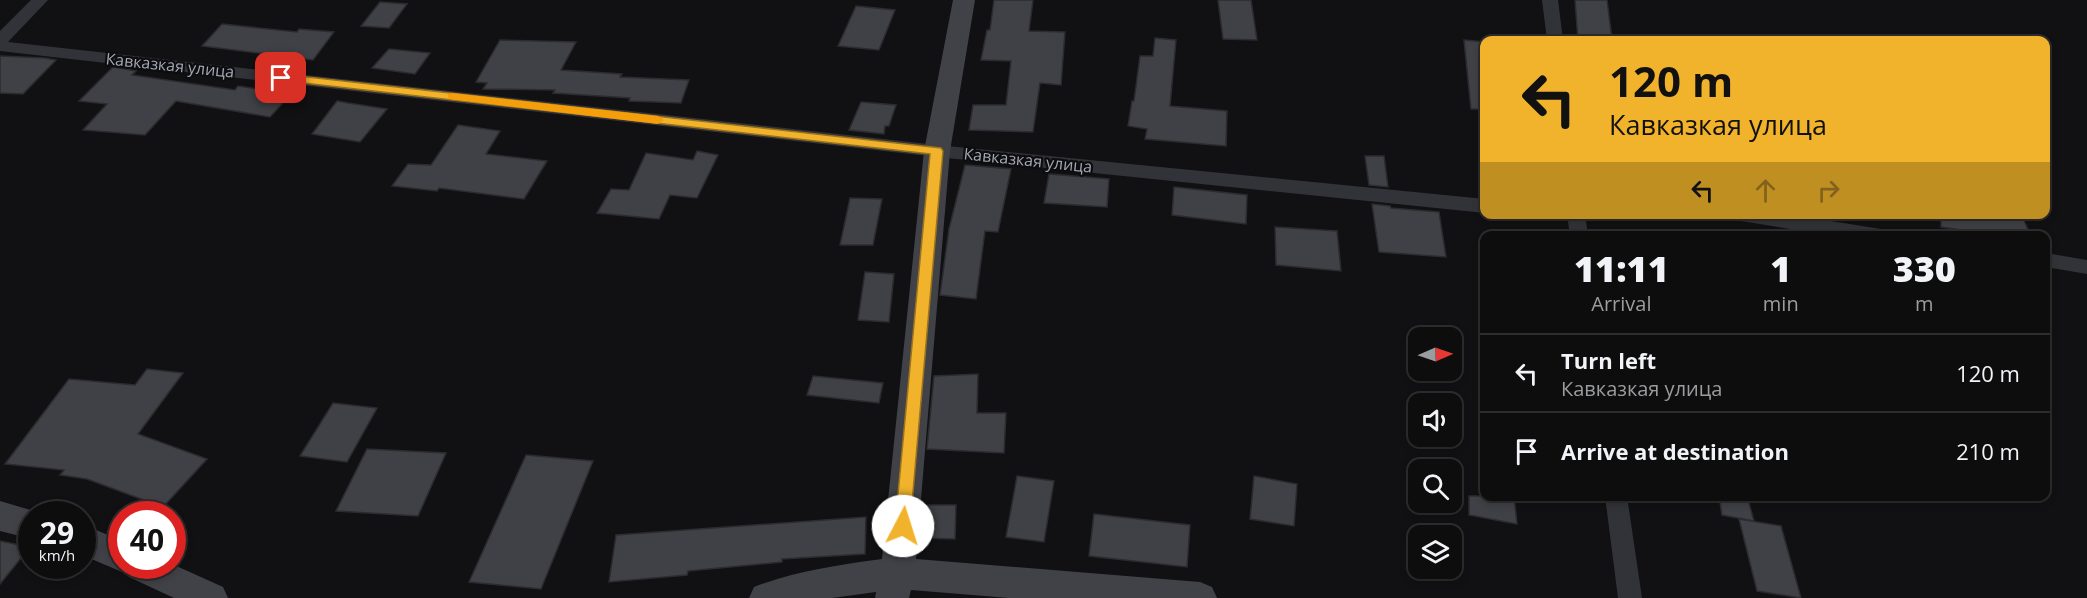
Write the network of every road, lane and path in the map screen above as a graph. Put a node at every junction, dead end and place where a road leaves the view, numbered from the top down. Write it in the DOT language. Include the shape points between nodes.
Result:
graph roads {
  1 [pos="40,0"];
  2 [pos="964,0"];
  3 [pos="1550,0"];
  4 [pos="1554,36"];
  5 [pos="0,40"];
  6 [pos="0,46"];
  7 [pos="936,151"];
  8 [pos="1480,205"];
  9 [pos="1773,219"];
  10 [pos="1849,231"];
  11 [pos="2050,261"];
  12 [pos="2087,267"];
  13 [pos="1617,501"];
  14 [pos="0,516"];
  15 [pos="18,520"];
  16 [pos="169,579"];
  17 [pos="895,586"];
  18 [pos="211,598"];
  19 [pos="766,598"];
  20 [pos="1200,598"];
  21 [pos="1630,598"];
  1 -- 5 [label="street"];
  2 -- 7 [label="street"];
  3 -- 4 [label="street"];
  6 -- 7 [label="street, Кавказкая улица"];
  7 -- 8 [label="street, Кавказкая улица"];
  7 -- 17 [label="street"];
  9 -- 10 [label="street"];
  11 -- 12 [label="street"];
  13 -- 21 [label="street"];
  14 -- 15 [label="street"];
  16 -- 18 [label="street"];
  17 -- 19 [label="street" via="826,583"];
  17 -- 20 [label="street"];
}
